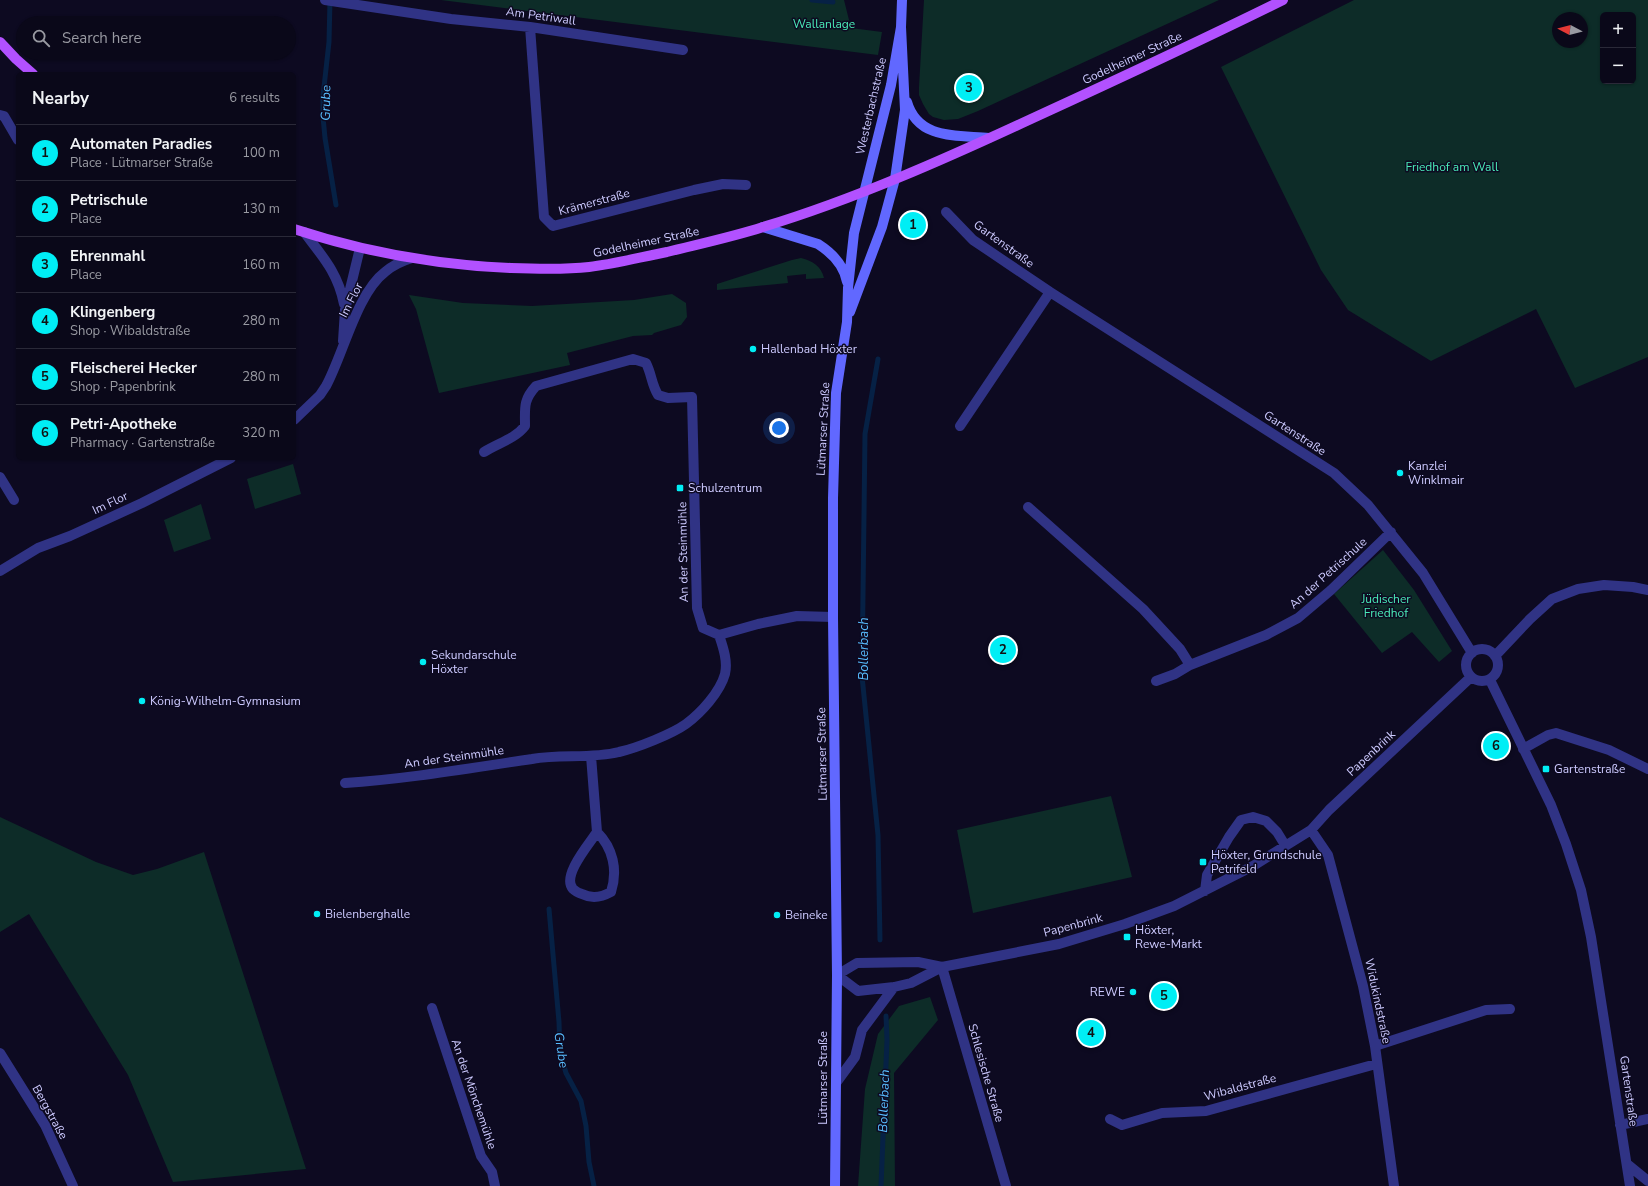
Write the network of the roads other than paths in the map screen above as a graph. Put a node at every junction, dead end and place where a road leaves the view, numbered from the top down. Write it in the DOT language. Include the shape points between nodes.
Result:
graph roads {
  1 [pos="328,0"];
  2 [pos="902,0"];
  3 [pos="1283,0"];
  4 [pos="530,27"];
  5 [pos="901,27"];
  6 [pos="0,42"];
  7 [pos="683,50"];
  8 [pos="16,60"];
  9 [pos="16,60"];
  10 [pos="31,72"];
  11 [pos="905,96"];
  12 [pos="0,115"];
  13 [pos="16,137"];
  14 [pos="990,138"];
  15 [pos="895,178"];
  16 [pos="746,185"];
  17 [pos="864,191"];
  18 [pos="946,212"];
  19 [pos="764,227"];
  20 [pos="299,230"];
  21 [pos="360,248"];
  22 [pos="412,258"];
  23 [pos="848,288"];
  24 [pos="1050,292"];
  25 [pos="345,310"];
  26 [pos="847,322"];
  27 [pos="343,349"];
  28 [pos="296,418"];
  29 [pos="960,426"];
  30 [pos="484,452"];
  31 [pos="227,460"];
  32 [pos="0,477"];
  33 [pos="14,500"];
  34 [pos="1028,507"];
  35 [pos="1391,532"];
  36 [pos="0,571"];
  37 [pos="1648,590"];
  38 [pos="833,616"];
  39 [pos="719,635"];
  40 [pos="1472,653"];
  41 [pos="1495,656"];
  42 [pos="1190,665"];
  43 [pos="1471,677"];
  44 [pos="1490,680"];
  45 [pos="1156,681"];
  46 [pos="1524,749"];
  47 [pos="591,756"];
  48 [pos="1648,769"];
  49 [pos="345,783"];
  50 [pos="1311,830"];
  51 [pos="597,832"];
  52 [pos="1285,845"];
  53 [pos="1205,891"];
  54 [pos="942,967"];
  55 [pos="837,975"];
  56 [pos="894,987"];
  57 [pos="432,1008"];
  58 [pos="1510,1009"];
  59 [pos="1375,1046"];
  60 [pos="0,1053"];
  61 [pos="1376,1064"];
  62 [pos="836,1083"];
  63 [pos="1110,1119"];
  64 [pos="1648,1119"];
  65 [pos="1620,1126"];
  66 [pos="1627,1164"];
  67 [pos="1648,1181"];
  68 [pos="73,1186"];
  69 [pos="495,1186"];
  70 [pos="835,1186"];
  71 [pos="1006,1186"];
  72 [pos="1394,1186"];
  73 [pos="1630,1186"];
  1 -- 4 [label="street, Am Petriwall" via="451,19"];
  2 -- 5 [label="main road, Westerbachstraße"];
  3 -- 14 [label="main road, Godelheimer Straße" via="1203,40"];
  4 -- 7 [label="street, Am Petriwall"];
  4 -- 16 [label="street, Krämerstraße" via="544,217 553,226 694,190 723,184"];
  5 -- 11 [label="main road, Westerbachstraße"];
  5 -- 17 [label="main road, Westerbachstraße" via="891,85"];
  6 -- 8 [label="main road"];
  9 -- 10 [label="main road"];
  11 -- 14 [label="main road, Westerbachstraße" via="910,112 924,127 938,133"];
  11 -- 15 [label="main road, Westerbachstraße"];
  12 -- 13 [label="street" via="4,116"];
  14 -- 15 [label="main road, Godelheimer Straße" via="924,168"];
  15 -- 17 [label="main road, Godelheimer Straße"];
  15 -- 26 [label="main road, Lütmarser Straße" via="882,227"];
  17 -- 19 [label="main road, Godelheimer Straße"];
  17 -- 23 [label="main road, Lütmarser Straße" via="854,232"];
  18 -- 24 [label="street, Gartenstraße" via="973,240"];
  19 -- 22 [label="main road, Godelheimer Straße" via="696,245 591,267 548,270 494,268"];
  19 -- 23 [label="main road" via="818,244 825,249 839,263 847,279"];
  20 -- 21 [label="main road, Godelheimer Straße"];
  20 -- 25 [label="street, Im Flor" via="326,260 337,278"];
  21 -- 22 [label="main road, Godelheimer Straße"];
  21 -- 25 [label="street, Im Flor"];
  22 -- 27 [label="street, Im Flor" via="385,272 373,285 360,306"];
  23 -- 26 [label="main road, Lütmarser Straße"];
  24 -- 29 [label="street"];
  24 -- 35 [label="street, Gartenstraße" via="1334,474 1368,505"];
  25 -- 27 [label="street, Im Flor"];
  26 -- 38 [label="main road, Lütmarser Straße" via="836,393"];
  27 -- 28 [label="street, Im Flor" via="320,395"];
  30 -- 39 [label="street, An der Steinmühle" via="518,435 525,426 524,407 528,395 536,386 633,359 646,363 651,373 652,386 658,395 668,398 692,397 697,608 703,628"];
  31 -- 36 [label="street, Im Flor" via="142,503 38,548"];
  32 -- 33 [label="street"];
  34 -- 42 [label="street" via="1143,609 1180,649"];
  35 -- 40 [label="street, Gartenstraße" via="1424,573"];
  35 -- 42 [label="street, An der Petrischule" via="1298,618 1266,635"];
  37 -- 41 [label="street" via="1604,585 1578,589 1552,599"];
  38 -- 39 [label="street" via="797,616"];
  38 -- 55 [label="main road, Lütmarser Straße"];
  39 -- 47 [label="street, An der Steinmühle" via="725,652 725,674 714,697 686,724 653,740 619,752"];
  40 -- 41 [label="street" via="1484,649"];
  40 -- 43 [label="street" via="1467,661"];
  41 -- 44 [label="street" via="1498,669"];
  42 -- 45 [label="street, An der Petrischule"];
  43 -- 44 [label="street" via="1476,680"];
  43 -- 50 [label="street, Papenbrink" via="1329,810"];
  44 -- 46 [label="street, Gartenstraße"];
  46 -- 48 [label="street" via="1556,733 1609,750"];
  46 -- 65 [label="street, Gartenstraße" via="1551,805 1581,890 1611,1055"];
  47 -- 49 [label="street, An der Steinmühle" via="545,757 425,775"];
  47 -- 51 [label="street"];
  50 -- 52 [label="street, Papenbrink"];
  50 -- 59 [label="street, Widukindstraße" via="1328,855"];
  51 -- 51 [label="street" via="571,873 570,883 573,889 583,895 603,896 612,892 614,862 605,839"];
  52 -- 53 [label="street, Papenbrink" via="1253,866"];
  52 -- 53 [label="street" via="1266,821 1252,817 1241,820 1207,875"];
  53 -- 54 [label="street, Papenbrink" via="1174,906 1067,942"];
  54 -- 55 [label="street, Papenbrink" via="918,962 858,963"];
  54 -- 56 [label="street, Papenbrink" via="911,983"];
  54 -- 71 [label="street, Schlesische Straße"];
  55 -- 56 [label="street, Papenbrink" via="858,991"];
  55 -- 62 [label="main road, Lütmarser Straße"];
  56 -- 62 [label="street" via="862,1030 855,1057"];
  57 -- 69 [label="street, An der Mönchemühle" via="481,1156 492,1172"];
  58 -- 59 [label="street" via="1486,1010"];
  59 -- 61 [label="street, Widukindstraße"];
  60 -- 68 [label="street, Bergstraße" via="45,1125"];
  61 -- 63 [label="street, Wibaldstraße" via="1206,1111 1162,1113 1122,1125"];
  61 -- 72 [label="street, Widukindstraße"];
  62 -- 70 [label="main road, Lütmarser Straße"];
  64 -- 65 [label="street"];
  65 -- 66 [label="street, Gartenstraße"];
  66 -- 67 [label="street"];
  66 -- 73 [label="street, Gartenstraße"];
}
